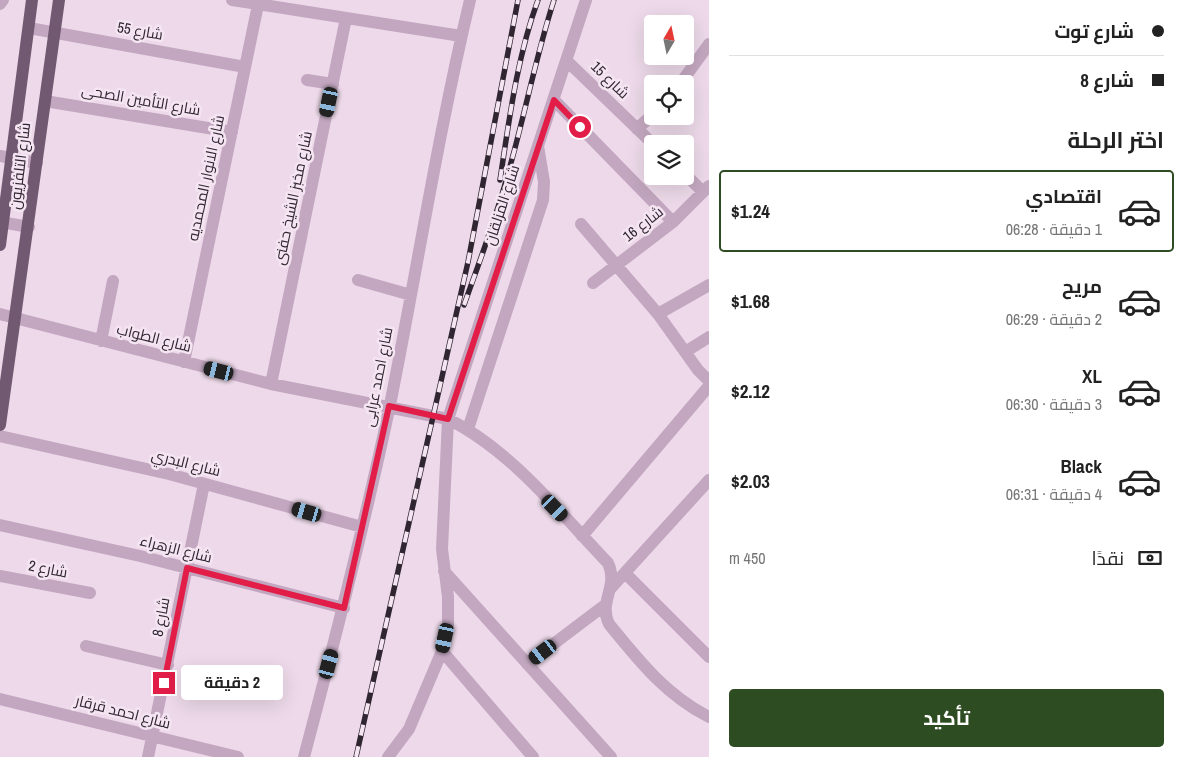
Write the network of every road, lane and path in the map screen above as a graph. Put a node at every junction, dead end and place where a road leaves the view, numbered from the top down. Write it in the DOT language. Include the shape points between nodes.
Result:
graph roads {
  1 [pos="3,0"];
  2 [pos="32,0"];
  3 [pos="59,0"];
  4 [pos="232,0"];
  5 [pos="470,0"];
  6 [pos="586,0"];
  7 [pos="259,2"];
  8 [pos="0,4"];
  9 [pos="346,18"];
  10 [pos="28,28"];
  11 [pos="54,33"];
  12 [pos="461,36"];
  13 [pos="709,44"];
  14 [pos="567,61"];
  15 [pos="245,67"];
  16 [pos="687,75"];
  17 [pos="306,80"];
  18 [pos="333,84"];
  19 [pos="554,100"];
  20 [pos="45,101"];
  21 [pos="644,122"];
  22 [pos="637,129"];
  23 [pos="232,132"];
  24 [pos="644,136"];
  25 [pos="538,146"];
  26 [pos="6,157"];
  27 [pos="37,163"];
  28 [pos="694,180"];
  29 [pos="706,189"];
  30 [pos="2,222"];
  31 [pos="673,222"];
  32 [pos="581,224"];
  33 [pos="29,227"];
  34 [pos="0,245"];
  35 [pos="616,265"];
  36 [pos="358,280"];
  37 [pos="113,281"];
  38 [pos="593,283"];
  39 [pos="709,284"];
  40 [pos="411,295"];
  41 [pos="0,314"];
  42 [pos="658,314"];
  43 [pos="16,319"];
  44 [pos="709,337"];
  45 [pos="101,341"];
  46 [pos="685,352"];
  47 [pos="184,362"];
  48 [pos="709,381"];
  49 [pos="271,384"];
  50 [pos="709,386"];
  51 [pos="389,406"];
  52 [pos="448,419"];
  53 [pos="0,425"];
  54 [pos="468,429"];
  55 [pos="0,436"];
  56 [pos="709,480"];
  57 [pos="204,484"];
  58 [pos="0,525"];
  59 [pos="362,527"];
  60 [pos="582,536"];
  61 [pos="187,568"];
  62 [pos="443,570"];
  63 [pos="625,573"];
  64 [pos="0,576"];
  65 [pos="611,588"];
  66 [pos="90,593"];
  67 [pos="605,605"];
  68 [pos="344,608"];
  69 [pos="86,646"];
  70 [pos="442,652"];
  71 [pos="709,657"];
  72 [pos="528,664"];
  73 [pos="168,666"];
  74 [pos="0,699"];
  75 [pos="709,717"];
  76 [pos="154,736"];
  77 [pos="392,756"];
  78 [pos="148,757"];
  79 [pos="238,757"];
  80 [pos="304,757"];
  81 [pos="533,757"];
  82 [pos="611,757"];
  1 -- 8 [label="street"];
  2 -- 10 [label="main road, شارع التلفزيون"];
  3 -- 11 [label="main road, شارع التلفزيون"];
  4 -- 7 [label="street"];
  5 -- 12 [label="street, شارع احمد عرابى"];
  6 -- 14 [label="street, شارع المزلقان"];
  7 -- 9 [label="street"];
  7 -- 15 [label="street, شارع الانوار المحمديه"];
  9 -- 12 [label="street"];
  9 -- 18 [label="street, شارع مخبز الشيخ حفنى"];
  10 -- 11 [label="street, شارع 55"];
  10 -- 26 [label="main road, شارع التلفزيون"];
  11 -- 15 [label="street, شارع 55"];
  11 -- 20 [label="main road, شارع التلفزيون"];
  12 -- 40 [label="street, شارع احمد عرابى"];
  13 -- 16 [label="street"];
  14 -- 19 [label="street, شارع المزلقان"];
  14 -- 22 [label="street, شارع 15"];
  15 -- 23 [label="street, شارع الانوار المحمديه"];
  17 -- 18 [label="street"];
  18 -- 49 [label="street, شارع مخبز الشيخ حفنى"];
  19 -- 25 [label="street, شارع المزلقان"];
  19 -- 31 [label="street"];
  20 -- 23 [label="street, شارع التأمين الصحى"];
  20 -- 27 [label="main road, شارع التلفزيون"];
  21 -- 22 [label="street"];
  22 -- 24 [label="street, شارع 15"];
  23 -- 47 [label="street, شارع الانوار المحمديه"];
  25 -- 52 [label="street, شارع المزلقان"];
  25 -- 54 [label="street" via="544,182 543,200"];
  26 -- 27 [label="street"];
  26 -- 30 [label="main road, شارع التلفزيون"];
  27 -- 33 [label="main road, شارع التلفزيون"];
  28 -- 29 [label="street"];
  29 -- 31 [label="street, شارع 16"];
  30 -- 33 [label="street"];
  30 -- 34 [label="main road, شارع التلفزيون"];
  31 -- 35 [label="street, شارع 16"];
  32 -- 35 [label="street"];
  33 -- 43 [label="main road, شارع التلفزيون"];
  35 -- 38 [label="street, شارع 16"];
  35 -- 42 [label="street"];
  36 -- 40 [label="street"];
  37 -- 45 [label="street"];
  39 -- 42 [label="street"];
  40 -- 51 [label="street, شارع احمد عرابى"];
  41 -- 43 [label="street, شارع الطواب"];
  42 -- 46 [label="street"];
  43 -- 45 [label="street, شارع الطواب"];
  43 -- 53 [label="main road, شارع التلفزيون"];
  44 -- 46 [label="street"];
  45 -- 47 [label="street, شارع الطواب"];
  46 -- 48 [label="street"];
  47 -- 49 [label="street, شارع الطواب"];
  49 -- 51 [label="street, شارع الطواب"];
  50 -- 60 [label="street"];
  51 -- 52 [label="street, شارع الطواب"];
  51 -- 59 [label="street, شارع احمد عرابى"];
  52 -- 54 [label="street, شارع الطواب"];
  52 -- 62 [label="street, شارع المزلقان"];
  54 -- 60 [label="street, شارع الطواب" via="514,466"];
  55 -- 57 [label="street, شارع البدري"];
  56 -- 63 [label="street"];
  57 -- 59 [label="street, شارع البدري"];
  57 -- 61 [label="street, شارع 8"];
  58 -- 61 [label="street, شارع الزهراء"];
  59 -- 68 [label="street, شارع احمد عرابى"];
  60 -- 65 [label="street, شارع الطواب" via="608,563 613,579"];
  61 -- 68 [label="street, شارع الزهراء"];
  61 -- 73 [label="street, شارع 8"];
  62 -- 70 [label="street, شارع المزلقان" via="448,597 448,625"];
  62 -- 72 [label="street"];
  63 -- 65 [label="street"];
  63 -- 71 [label="street"];
  64 -- 66 [label="street, شارع 2"];
  65 -- 67 [label="street"];
  67 -- 72 [label="street"];
  67 -- 75 [label="street" via="609,624 660,684 682,702"];
  68 -- 80 [label="street, شارع احمد عرابى"];
  69 -- 73 [label="street"];
  70 -- 77 [label="street, شارع المزلقان" via="409,729"];
  70 -- 81 [label="street"];
  72 -- 82 [label="street"];
  73 -- 76 [label="street, شارع 8"];
  74 -- 76 [label="street, شارع احمد قرقار"];
  76 -- 78 [label="street, شارع 8"];
  76 -- 79 [label="street, شارع احمد قرقار"];
}
